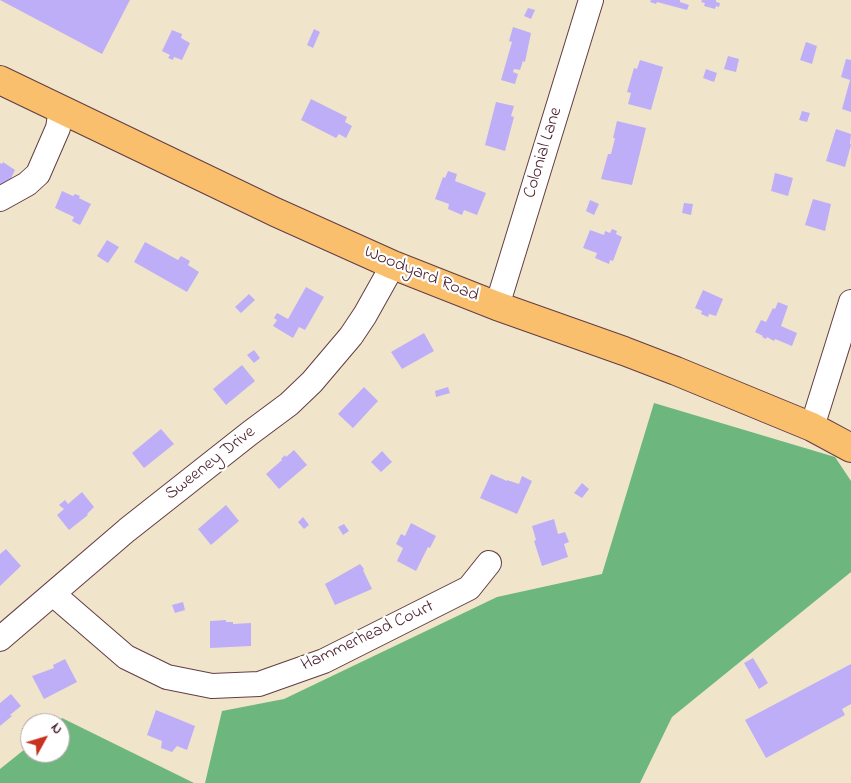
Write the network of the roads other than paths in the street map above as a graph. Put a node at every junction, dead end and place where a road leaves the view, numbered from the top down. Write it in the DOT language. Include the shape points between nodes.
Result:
graph roads {
  1 [pos="591,0"];
  2 [pos="0,80"];
  3 [pos="61,109"];
  4 [pos="0,199"];
  5 [pos="394,265"];
  6 [pos="851,302"];
  7 [pos="497,306"];
  8 [pos="812,427"];
  9 [pos="851,448"];
  10 [pos="489,564"];
  11 [pos="52,594"];
  12 [pos="0,639"];
  1 -- 7 [label="street, Colonial Lane"];
  2 -- 3 [label="main road, Woodyard Road"];
  3 -- 4 [label="street" via="58,128 38,174"];
  3 -- 5 [label="main road, Woodyard Road"];
  5 -- 7 [label="main road, Woodyard Road"];
  5 -- 11 [label="street, Sweeney Drive" via="365,315 312,382 289,404 156,507"];
  6 -- 8 [label="street"];
  7 -- 8 [label="main road, Woodyard Road" via="633,354"];
  8 -- 9 [label="main road, Woodyard Road"];
  10 -- 11 [label="street, Hammerhead Court" via="469,588 324,662 260,684 212,686 167,677 126,656"];
  11 -- 12 [label="street, Sweeney Drive"];
}
